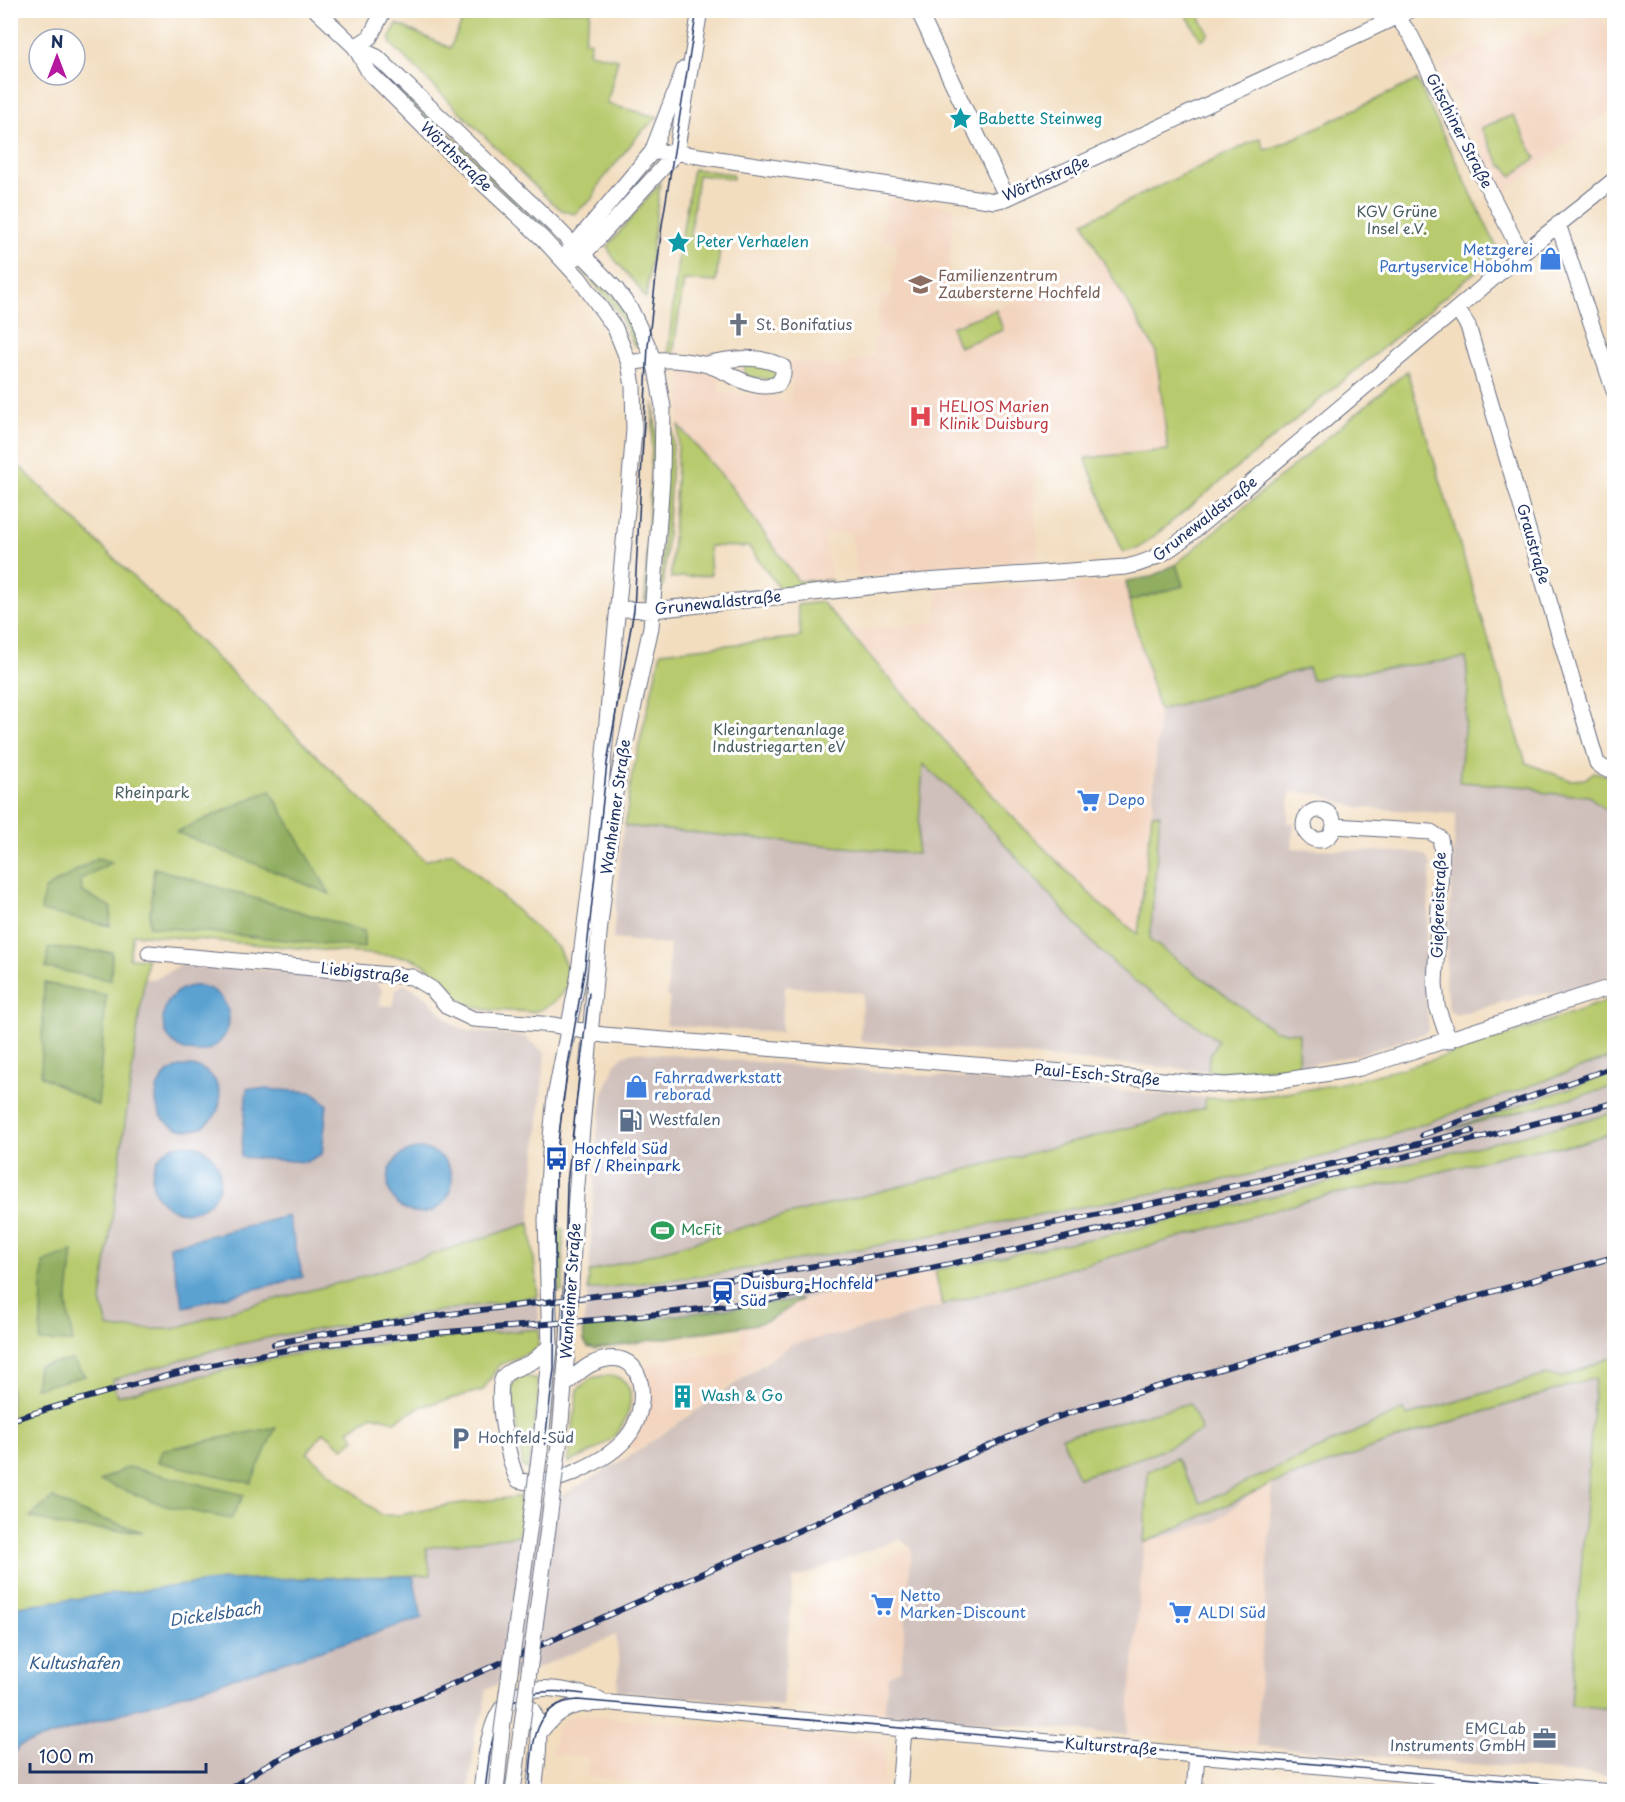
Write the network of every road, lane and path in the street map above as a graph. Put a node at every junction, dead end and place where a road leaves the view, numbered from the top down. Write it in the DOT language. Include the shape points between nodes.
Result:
graph roads {
  1 [pos="316,10"];
  2 [pos="384,10"];
  3 [pos="700,10"];
  4 [pos="918,10"];
  5 [pos="1400,13"];
  6 [pos="355,47"];
  7 [pos="693,53"];
  8 [pos="678,82"];
  9 [pos="652,152"];
  10 [pos="676,153"];
  11 [pos="1614,180"];
  12 [pos="1007,198"];
  13 [pos="1558,224"];
  14 [pos="578,249"];
  15 [pos="1523,253"];
  16 [pos="563,262"];
  17 [pos="1458,310"];
  18 [pos="652,359"];
  19 [pos="629,363"];
  20 [pos="706,364"];
  21 [pos="1614,391"];
  22 [pos="619,609"];
  23 [pos="653,610"];
  24 [pos="1614,769"];
  25 [pos="1335,826"];
  26 [pos="148,953"];
  27 [pos="1614,986"];
  28 [pos="568,1027"];
  29 [pos="591,1032"];
  30 [pos="1449,1041"];
  31 [pos="568,1340"];
  32 [pos="550,1346"];
  33 [pos="595,1362"];
  34 [pos="522,1367"];
  35 [pos="548,1382"];
  36 [pos="565,1385"];
  37 [pos="504,1702"];
  38 [pos="610,1703"];
  39 [pos="904,1729"];
  40 [pos="538,1735"];
  41 [pos="1197,1754"];
  42 [pos="1543,1789"];
  43 [pos="481,1791"];
  44 [pos="496,1791"];
  45 [pos="513,1791"];
  46 [pos="534,1791"];
  47 [pos="899,1791"];
  48 [pos="1194,1791"];
  49 [pos="1612,1791"];
  1 -- 6 [label="street, Wörthstraße"];
  2 -- 6 [label="street" via="370,37"];
  3 -- 7 [label="street"];
  4 -- 12 [label="street"];
  5 -- 12 [label="street, Wörthstraße"];
  5 -- 15 [label="street, Gitschiner Straße"];
  6 -- 14 [label="street, Wörthstraße" via="378,57"];
  6 -- 16 [label="street, Wörthstraße" via="369,72"];
  7 -- 8 [label="street"];
  7 -- 10 [label="street"];
  8 -- 9 [label="street"];
  8 -- 10 [label="street" via="670,148"];
  9 -- 10 [label="street, Wörthstraße"];
  9 -- 14 [label="street"];
  10 -- 12 [label="street, Wörthstraße" via="938,194 995,201"];
  10 -- 14 [label="street"];
  11 -- 13 [label="street, Grunewaldstraße"];
  13 -- 15 [label="street, Grunewaldstraße"];
  13 -- 21 [label="street"];
  14 -- 16 [label="street"];
  14 -- 18 [label="street, Wanheimer Straße" via="631,310"];
  15 -- 17 [label="street, Grunewaldstraße"];
  16 -- 19 [label="street, Wanheimer Straße" via="604,311"];
  17 -- 23 [label="street, Grunewaldstraße" via="1208,519 1148,562"];
  17 -- 24 [label="street, Graustraße" via="1468,326 1597,763"];
  18 -- 19 [label="street"];
  18 -- 20 [label="street"];
  18 -- 23 [label="street, Wanheimer Straße" via="663,407 664,436"];
  19 -- 22 [label="street, Wanheimer Straße" via="634,430"];
  22 -- 23 [label="street, Grunewaldstraße"];
  22 -- 28 [label="street, Wanheimer Straße" via="588,910"];
  23 -- 29 [label="street, Wanheimer Straße" via="615,793"];
  25 -- 30 [label="street, Gießereistraße" via="1431,832 1440,838 1435,983 1437,1006"];
  26 -- 28 [label="street, Liebigstraße" via="412,977 422,981 453,1010 473,1019"];
  27 -- 30 [label="street, Paul-Esch-Straße"];
  28 -- 29 [label="street, Paul-Esch-Straße"];
  28 -- 32 [label="street, Wanheimer Straße" via="555,1097 548,1174"];
  29 -- 30 [label="street, Paul-Esch-Straße" via="1225,1085 1360,1068"];
  29 -- 31 [label="street, Wanheimer Straße"];
  31 -- 33 [label="street" via="578,1353"];
  31 -- 36 [label="street, Wanheimer Straße"];
  32 -- 34 [label="street, Wanheimer Straße"];
  32 -- 35 [label="street, Wanheimer Straße"];
  33 -- 34 [label="street, Wanheimer Straße" via="624,1361 638,1373 642,1393 631,1431 598,1461 568,1476 527,1483 518,1480 510,1466 501,1393 506,1375"];
  33 -- 36 [label="street, Wanheimer Straße"];
  34 -- 35 [label="street" via="535,1371"];
  35 -- 44 [label="street, Wanheimer Straße, bridge"];
  36 -- 45 [label="street, Wanheimer Straße, bridge"];
  37 -- 38 [label="street" via="519,1692 541,1688 580,1693"];
  37 -- 40 [label="street" via="520,1701 531,1706"];
  37 -- 43 [label="street" via="488,1738"];
  38 -- 39 [label="street, Kulturstraße"];
  38 -- 40 [label="street" via="563,1709 550,1718"];
  39 -- 41 [label="street, Kulturstraße"];
  39 -- 47 [label="street"];
  40 -- 46 [label="street"];
  41 -- 42 [label="street, Kulturstraße"];
  41 -- 48 [label="street"];
  42 -- 49 [label="street, Kulturstraße"];
}
